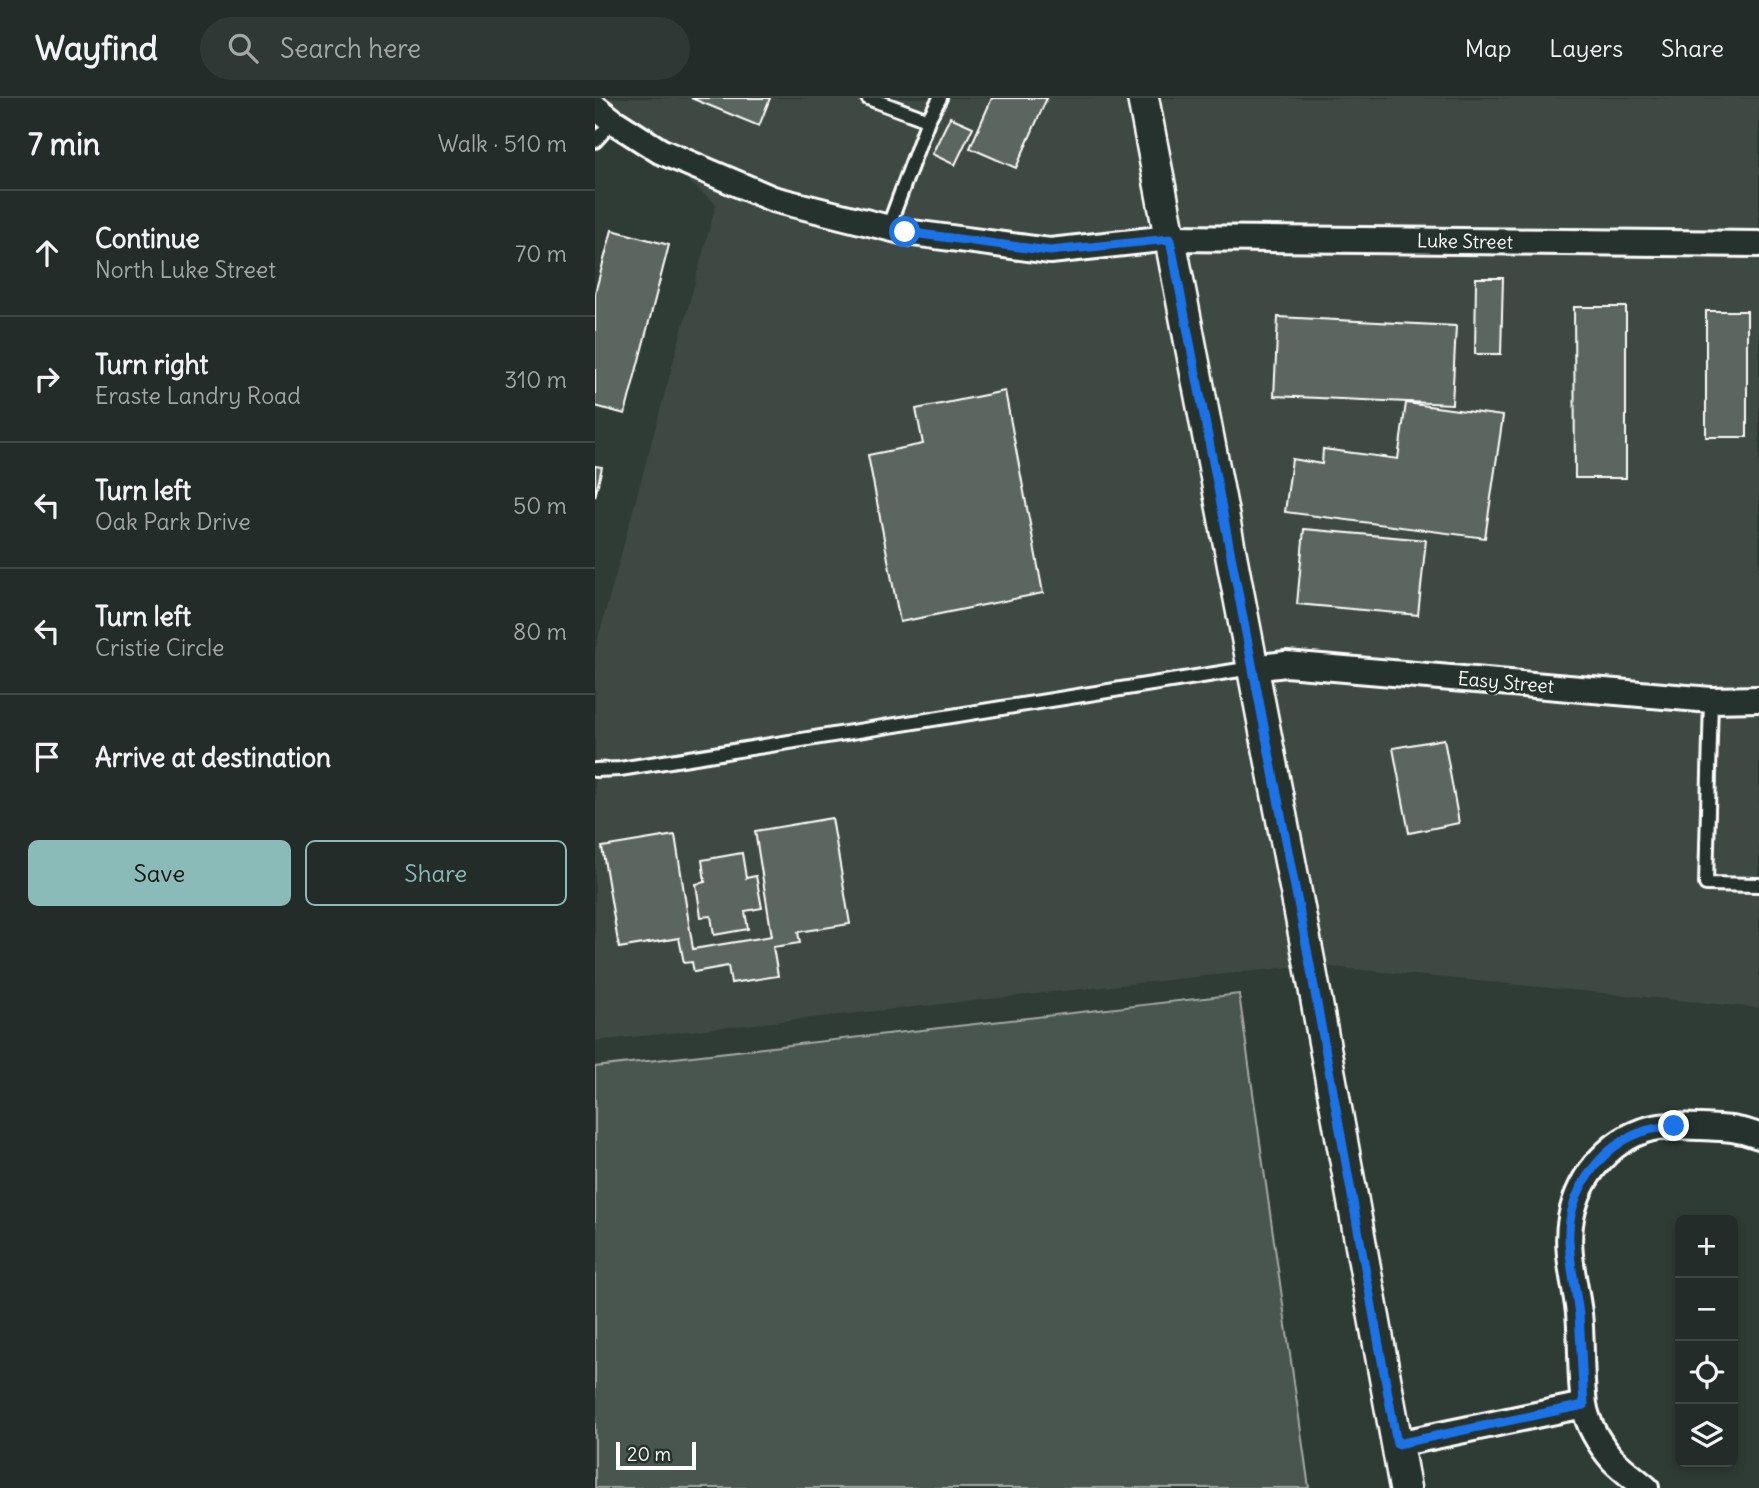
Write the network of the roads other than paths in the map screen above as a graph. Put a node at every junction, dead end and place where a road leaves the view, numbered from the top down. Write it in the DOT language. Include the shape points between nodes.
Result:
graph roads {
  1 [pos="868,98"];
  2 [pos="940,98"];
  3 [pos="1143,98"];
  4 [pos="604,114"];
  5 [pos="928,120"];
  6 [pos="595,141"];
  7 [pos="888,228"];
  8 [pos="1170,239"];
  9 [pos="1759,244"];
  10 [pos="1252,668"];
  11 [pos="1759,699"];
  12 [pos="1711,700"];
  13 [pos="595,770"];
  14 [pos="1759,885"];
  15 [pos="1759,1136"];
  16 [pos="1584,1405"];
  17 [pos="1397,1444"];
  18 [pos="1405,1488"];
  19 [pos="1646,1488"];
  1 -- 5 [label="lane"];
  2 -- 5 [label="lane"];
  3 -- 8 [label="street"];
  4 -- 6 [label="lane"];
  4 -- 7 [label="street, Luke Street" via="660,151 773,199"];
  5 -- 7 [label="lane"];
  7 -- 8 [label="street, Luke Street" via="1050,251"];
  8 -- 9 [label="street, Luke Street"];
  8 -- 10 [label="street"];
  10 -- 12 [label="street, Easy Street" via="1286,664"];
  10 -- 13 [label="lane"];
  10 -- 17 [label="street"];
  11 -- 12 [label="street, Easy Street"];
  12 -- 14 [label="lane" via="1706,884"];
  15 -- 16 [label="street" via="1733,1128 1659,1127 1626,1139 1587,1176 1575,1202 1569,1239"];
  16 -- 17 [label="street"];
  16 -- 19 [label="street" via="1598,1441"];
  17 -- 18 [label="street"];
}
